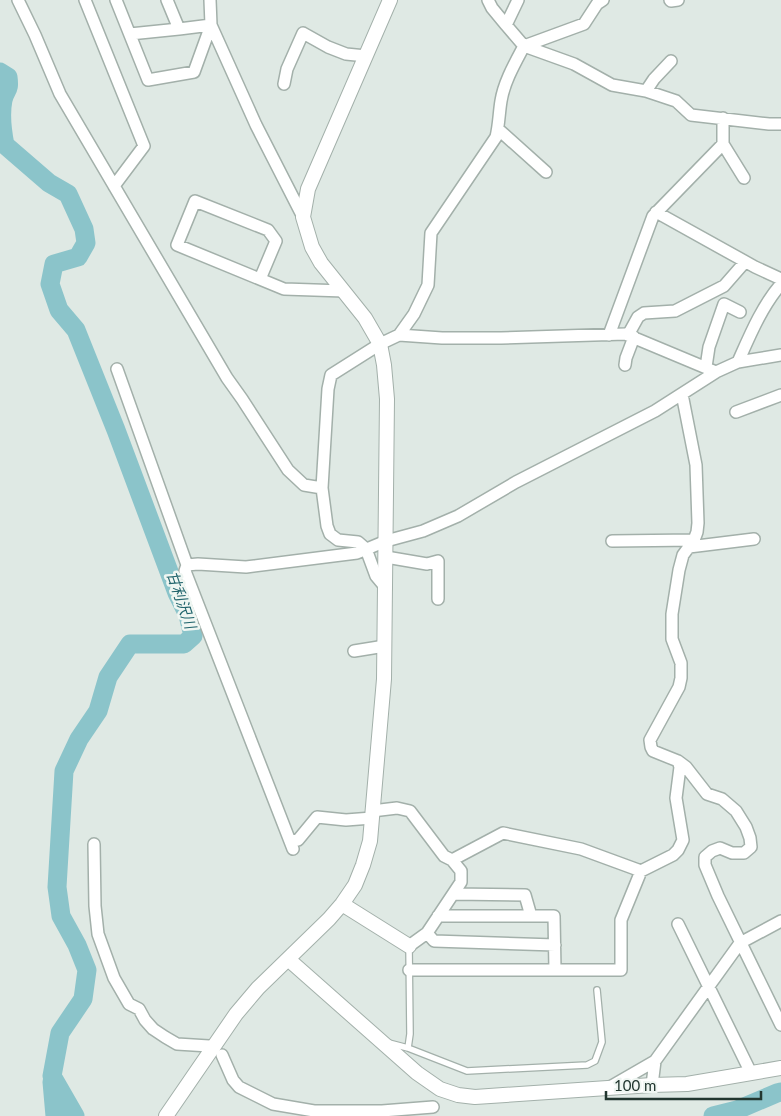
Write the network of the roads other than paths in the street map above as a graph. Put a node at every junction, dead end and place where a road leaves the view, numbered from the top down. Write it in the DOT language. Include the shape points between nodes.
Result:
graph roads {
  1 [pos="18,0"];
  2 [pos="86,0"];
  3 [pos="116,0"];
  4 [pos="167,0"];
  5 [pos="210,0"];
  6 [pos="390,0"];
  7 [pos="488,0"];
  8 [pos="518,0"];
  9 [pos="602,0"];
  10 [pos="670,0"];
  11 [pos="678,0"];
  12 [pos="210,25"];
  13 [pos="506,25"];
  14 [pos="179,29"];
  15 [pos="130,34"];
  16 [pos="524,46"];
  17 [pos="366,56"];
  18 [pos="671,61"];
  19 [pos="284,84"];
  20 [pos="646,91"];
  21 [pos="723,118"];
  22 [pos="781,124"];
  23 [pos="498,129"];
  24 [pos="723,144"];
  25 [pos="546,172"];
  26 [pos="744,178"];
  27 [pos="114,186"];
  28 [pos="656,212"];
  29 [pos="304,217"];
  30 [pos="745,262"];
  31 [pos="260,279"];
  32 [pos="781,279"];
  33 [pos="781,284"];
  34 [pos="344,291"];
  35 [pos="740,312"];
  36 [pos="609,334"];
  37 [pos="399,335"];
  38 [pos="631,336"];
  39 [pos="380,344"];
  40 [pos="781,355"];
  41 [pos="738,362"];
  42 [pos="625,365"];
  43 [pos="117,369"];
  44 [pos="711,369"];
  45 [pos="682,394"];
  46 [pos="781,395"];
  47 [pos="736,412"];
  48 [pos="322,488"];
  49 [pos="754,539"];
  50 [pos="386,541"];
  51 [pos="612,541"];
  52 [pos="692,544"];
  53 [pos="366,549"];
  54 [pos="386,558"];
  55 [pos="187,565"];
  56 [pos="386,588"];
  57 [pos="438,599"];
  58 [pos="385,646"];
  59 [pos="354,651"];
  60 [pos="678,761"];
  61 [pos="372,814"];
  62 [pos="94,844"];
  63 [pos="452,860"];
  64 [pos="641,871"];
  65 [pos="453,894"];
  66 [pos="342,904"];
  67 [pos="438,916"];
  68 [pos="531,916"];
  69 [pos="781,921"];
  70 [pos="678,924"];
  71 [pos="427,933"];
  72 [pos="740,943"];
  73 [pos="555,945"];
  74 [pos="409,946"];
  75 [pos="288,959"];
  76 [pos="410,970"];
  77 [pos="555,970"];
  78 [pos="708,987"];
  79 [pos="597,990"];
  80 [pos="781,1025"];
  81 [pos="380,1041"];
  82 [pos="209,1046"];
  83 [pos="408,1048"];
  84 [pos="222,1055"];
  85 [pos="655,1061"];
  86 [pos="781,1068"];
  87 [pos="751,1074"];
  88 [pos="652,1085"];
  89 [pos="609,1088"];
  90 [pos="433,1107"];
  91 [pos="166,1116"];
  1 -- 27 [label="street" via="60,94"];
  2 -- 27 [label="street" via="144,146"];
  3 -- 15 [label="street"];
  4 -- 14 [label="street"];
  5 -- 12 [label="street"];
  6 -- 17 [label="street"];
  7 -- 13 [label="street"];
  8 -- 13 [label="street"];
  9 -- 16 [label="street" via="584,24"];
  10 -- 11 [label="street"];
  12 -- 14 [label="street"];
  12 -- 15 [label="street" via="194,72 148,80"];
  12 -- 29 [label="street" via="256,125"];
  13 -- 16 [label="street"];
  14 -- 15 [label="street"];
  16 -- 20 [label="street" via="574,64 612,84"];
  16 -- 23 [label="street" via="501,100"];
  17 -- 19 [label="street" via="346,54 303,33"];
  17 -- 29 [label="street" via="308,188"];
  18 -- 20 [label="street"];
  20 -- 21 [label="street" via="676,101 691,115"];
  21 -- 22 [label="street"];
  21 -- 24 [label="street"];
  23 -- 25 [label="street"];
  23 -- 37 [label="street" via="487,152 431,233 428,285"];
  24 -- 26 [label="street"];
  24 -- 28 [label="street"];
  27 -- 48 [label="street" via="222,370 288,470 304,484"];
  28 -- 30 [label="street"];
  28 -- 36 [label="street"];
  29 -- 34 [label="street" via="312,247"];
  30 -- 32 [label="street"];
  30 -- 38 [label="street" via="724,286 675,310 644,313 638,317"];
  31 -- 31 [label="street" via="177,245 195,201 268,230 276,240"];
  31 -- 34 [label="street" via="284,289"];
  33 -- 41 [label="street" via="753,328"];
  34 -- 39 [label="street"];
  35 -- 44 [label="street" via="724,304 709,347"];
  36 -- 37 [label="street" via="501,338"];
  36 -- 38 [label="street"];
  37 -- 39 [label="street"];
  38 -- 42 [label="street"];
  38 -- 44 [label="street"];
  39 -- 48 [label="street" via="331,375"];
  39 -- 50 [label="street" via="387,399"];
  40 -- 41 [label="street"];
  41 -- 44 [label="street"];
  43 -- 55 [label="street"];
  44 -- 45 [label="street"];
  45 -- 50 [label="street" via="458,516 423,531"];
  45 -- 52 [label="street" via="696,465 698,523"];
  46 -- 47 [label="street"];
  48 -- 53 [label="street" via="330,534 338,540 358,542"];
  49 -- 52 [label="street"];
  50 -- 53 [label="street"];
  50 -- 54 [label="street"];
  51 -- 52 [label="street"];
  52 -- 60 [label="street" via="683,555 672,614 672,639 682,664 681,678 650,740 654,751"];
  53 -- 55 [label="street" via="357,553 246,567"];
  53 -- 56 [label="street" via="376,576"];
  54 -- 56 [label="street"];
  54 -- 57 [label="street" via="427,564 438,561"];
  55 -- 61 [label="street" via="186,571 292,845 317,817 346,820"];
  56 -- 58 [label="street"];
  58 -- 59 [label="street"];
  58 -- 61 [label="street"];
  60 -- 64 [label="street" via="676,798 683,840 673,855"];
  60 -- 72 [label="street" via="707,794 722,799 736,811 750,838 751,847 744,853 720,848 705,857 705,865"];
  61 -- 63 [label="street" via="397,808 410,811 444,856"];
  61 -- 66 [label="street" via="370,841 363,865 355,886"];
  62 -- 82 [label="street" via="98,934 114,978 129,1004 140,1009 149,1025 165,1037 177,1044"];
  63 -- 64 [label="street" via="503,833 581,849"];
  63 -- 65 [label="street" via="461,871 461,882"];
  64 -- 77 [label="street" via="622,920 621,970"];
  65 -- 67 [label="street"];
  65 -- 68 [label="street" via="526,896"];
  66 -- 74 [label="street"];
  66 -- 75 [label="street"];
  67 -- 68 [label="street"];
  67 -- 71 [label="street"];
  68 -- 73 [label="street" via="554,916"];
  69 -- 72 [label="street"];
  70 -- 78 [label="street"];
  71 -- 73 [label="street" via="434,941"];
  71 -- 74 [label="street"];
  72 -- 78 [label="street"];
  72 -- 80 [label="street"];
  73 -- 77 [label="street"];
  74 -- 76 [label="lane"];
  75 -- 81 [label="street"];
  75 -- 91 [label="street" via="236,1014"];
  76 -- 77 [label="street"];
  76 -- 83 [label="lane"];
  78 -- 85 [label="street"];
  78 -- 87 [label="street"];
  79 -- 83 [label="lane" via="602,1042 595,1061 587,1065 467,1071"];
  81 -- 83 [label="lane"];
  81 -- 89 [label="street" via="428,1081 458,1095 475,1097"];
  84 -- 90 [label="street" via="239,1088 273,1104 314,1111"];
  85 -- 88 [label="street"];
  85 -- 89 [label="street"];
  86 -- 87 [label="street"];
  87 -- 88 [label="street" via="687,1084"];
  88 -- 89 [label="street"];
}
